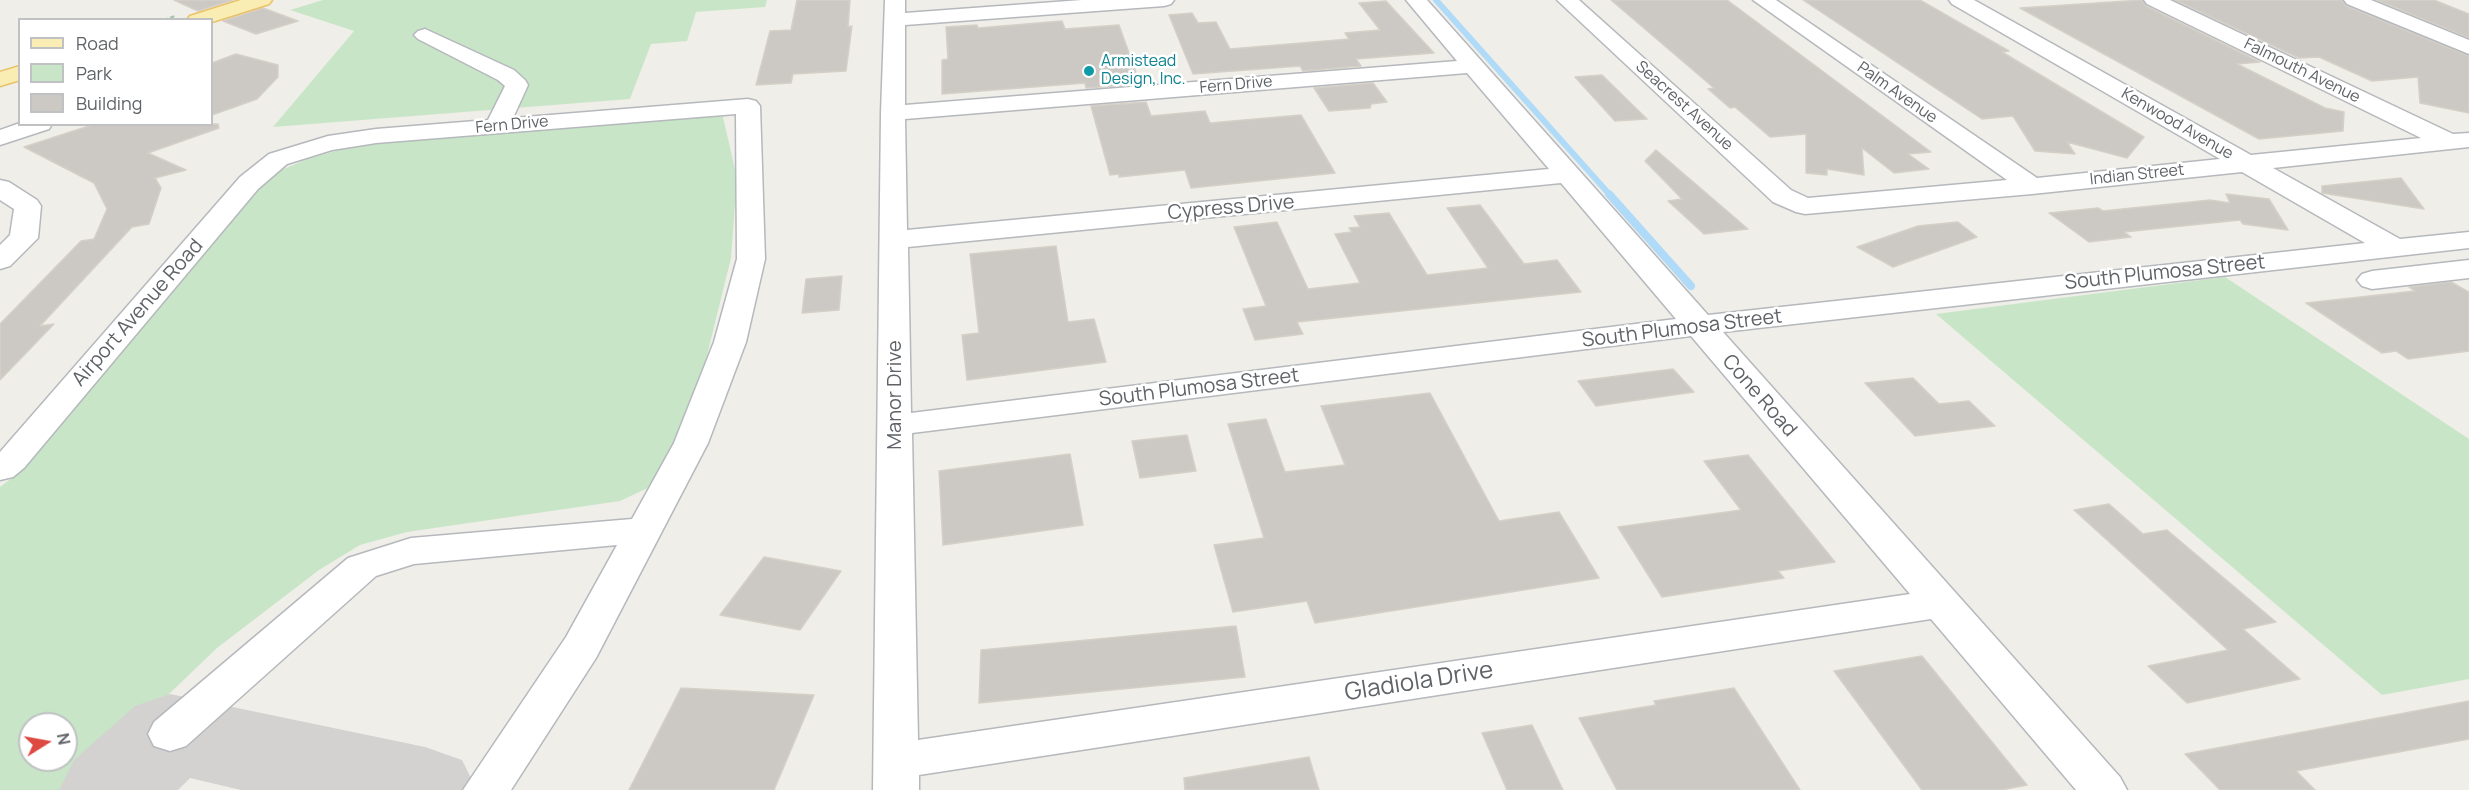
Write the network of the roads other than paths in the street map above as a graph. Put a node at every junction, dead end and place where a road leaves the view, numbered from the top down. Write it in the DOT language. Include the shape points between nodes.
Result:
graph roads {
  1 [pos="262,0"];
  2 [pos="1164,0"];
  3 [pos="1416,0"];
  4 [pos="1567,0"];
  5 [pos="1763,0"];
  6 [pos="1959,0"];
  7 [pos="2154,0"];
  8 [pos="2354,0"];
  9 [pos="894,10"];
  10 [pos="204,18"];
  11 [pos="426,35"];
  12 [pos="2469,48"];
  13 [pos="1472,66"];
  14 [pos="18,74"];
  15 [pos="0,79"];
  16 [pos="893,113"];
  17 [pos="34,126"];
  18 [pos="496,126"];
  19 [pos="0,138"];
  20 [pos="2459,141"];
  21 [pos="279,159"];
  22 [pos="2246,163"];
  23 [pos="1568,176"];
  24 [pos="2032,186"];
  25 [pos="0,188"];
  26 [pos="1805,206"];
  27 [pos="894,240"];
  28 [pos="2469,240"];
  29 [pos="2395,248"];
  30 [pos="0,260"];
  31 [pos="2469,269"];
  32 [pos="2372,279"];
  33 [pos="1699,327"];
  34 [pos="895,425"];
  35 [pos="0,469"];
  36 [pos="644,530"];
  37 [pos="1943,603"];
  38 [pos="170,734"];
  39 [pos="896,776"];
  40 [pos="486,790"];
  41 [pos="2104,790"];
  1 -- 10 [label="main road"];
  2 -- 9 [label="street"];
  3 -- 13 [label="street, Cone Road"];
  4 -- 26 [label="street, Seacrest Avenue" via="1782,196"];
  5 -- 24 [label="street, Palm Avenue"];
  6 -- 22 [label="street, Kenwood Avenue"];
  7 -- 20 [label="street, Falmouth Avenue"];
  8 -- 12 [label="street"];
  9 -- 16 [label="street, Manor Drive"];
  11 -- 18 [label="street" via="506,75 517,85"];
  13 -- 16 [label="street, Fern Drive"];
  13 -- 23 [label="street, Cone Road"];
  14 -- 15 [label="main road"];
  16 -- 27 [label="street, Manor Drive"];
  17 -- 19 [label="street"];
  18 -- 21 [label="street, Fern Drive" via="328,143"];
  18 -- 36 [label="street, Fern Drive" via="748,106 752,259 730,342 691,443"];
  20 -- 22 [label="street, Indian Street"];
  21 -- 35 [label="street, Airport Avenue Road" via="249,183 12,460"];
  22 -- 24 [label="street, Indian Street"];
  22 -- 29 [label="street, Kenwood Avenue"];
  23 -- 27 [label="street, Cypress Drive"];
  23 -- 33 [label="street, Cone Road"];
  24 -- 26 [label="street, Indian Street"];
  25 -- 30 [label="street" via="28,206 24,238"];
  27 -- 34 [label="street, Manor Drive"];
  28 -- 29 [label="street, South Plumosa Street"];
  29 -- 33 [label="street, South Plumosa Street"];
  31 -- 32 [label="street"];
  33 -- 34 [label="street, South Plumosa Street"];
  33 -- 37 [label="street, Cone Road"];
  34 -- 39 [label="street, Manor Drive"];
  36 -- 38 [label="street" via="411,551 362,567"];
  36 -- 40 [label="street" via="580,648"];
  37 -- 39 [label="street, Gladiola Drive"];
  37 -- 41 [label="street, Cone Road"];
}
